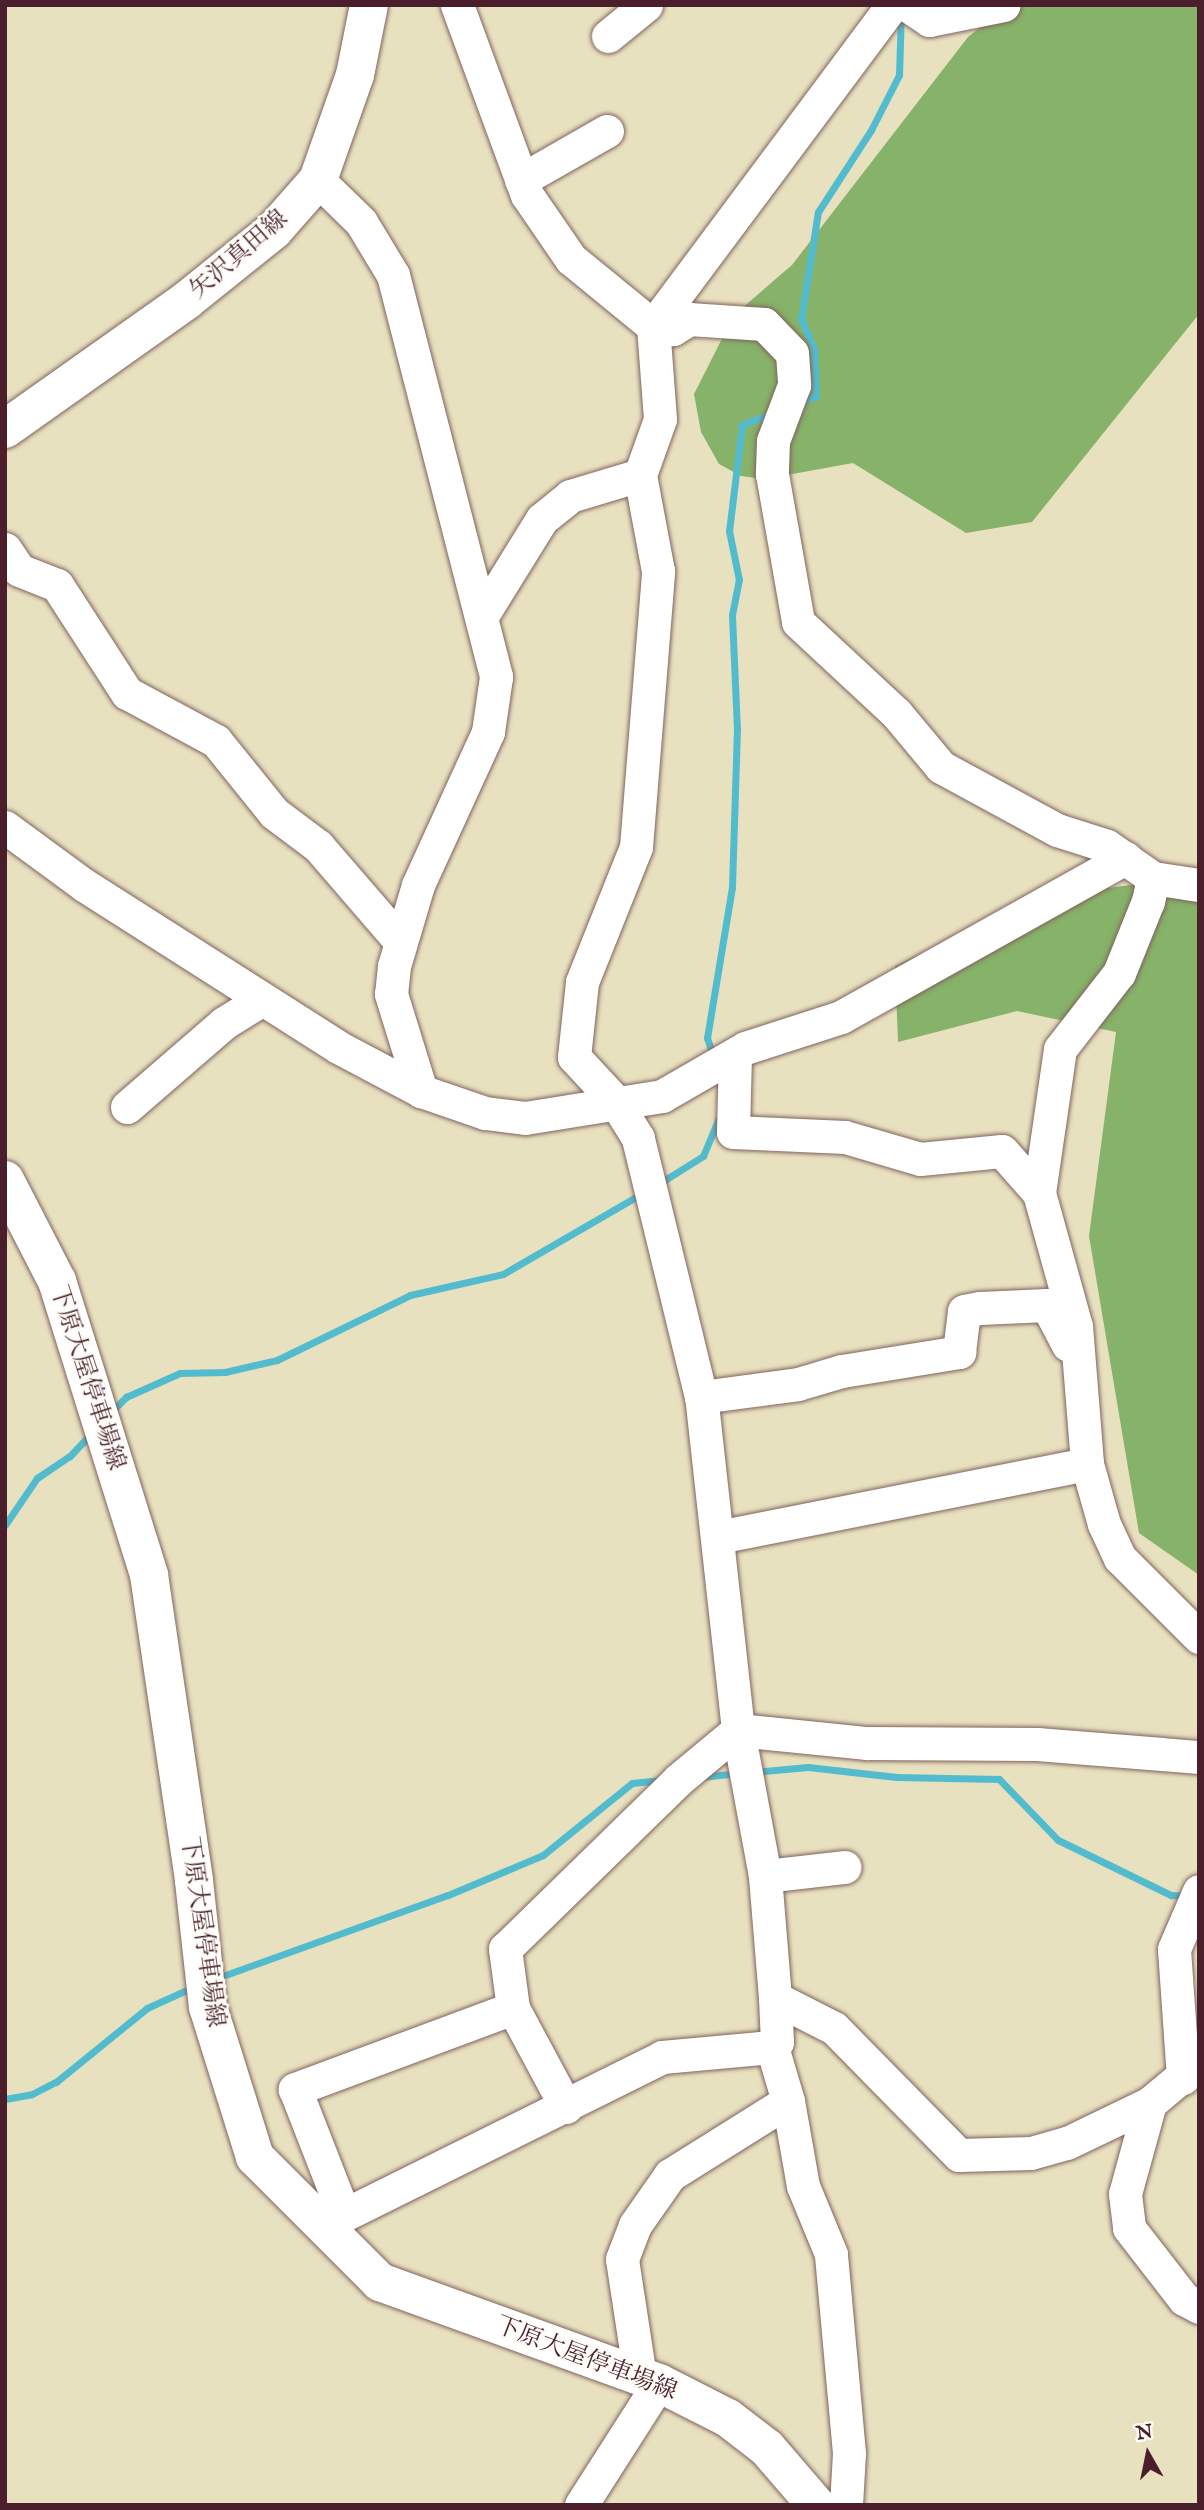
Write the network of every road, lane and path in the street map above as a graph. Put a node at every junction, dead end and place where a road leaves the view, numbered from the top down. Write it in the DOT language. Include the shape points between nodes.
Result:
graph roads {
  1 [pos="369,5"];
  2 [pos="457,5"];
  3 [pos="646,5"];
  4 [pos="892,5"];
  5 [pos="907,5"];
  6 [pos="1003,5"];
  7 [pos="608,36"];
  8 [pos="607,131"];
  9 [pos="318,180"];
  10 [pos="521,180"];
  11 [pos="671,316"];
  12 [pos="5,429"];
  13 [pos="640,475"];
  14 [pos="5,550"];
  15 [pos="482,614"];
  16 [pos="5,827"];
  17 [pos="1126,858"];
  18 [pos="1153,877"];
  19 [pos="1199,885"];
  20 [pos="400,940"];
  21 [pos="261,1000"];
  22 [pos="735,1055"];
  23 [pos="421,1091"];
  24 [pos="615,1101"];
  25 [pos="127,1107"];
  26 [pos="5,1180"];
  27 [pos="1039,1193"];
  28 [pos="1077,1362"];
  29 [pos="701,1397"];
  30 [pos="1087,1464"];
  31 [pos="718,1537"];
  32 [pos="1199,1637"];
  33 [pos="738,1730"];
  34 [pos="1199,1757"];
  35 [pos="844,1867"];
  36 [pos="765,1876"];
  37 [pos="1199,1891"];
  38 [pos="775,1998"];
  39 [pos="513,2008"];
  40 [pos="772,2047"];
  41 [pos="1191,2070"];
  42 [pos="789,2101"];
  43 [pos="1150,2103"];
  44 [pos="566,2107"];
  45 [pos="1199,2307"];
  46 [pos="650,2380"];
  47 [pos="581,2505"];
  48 [pos="816,2505"];
  49 [pos="846,2505"];
  1 -- 9 [label="main road, 矢沢真田線" via="355,75"];
  2 -- 10 [label="street"];
  3 -- 7 [label="street"];
  4 -- 11 [label="street"];
  5 -- 6 [label="street" via="929,20"];
  8 -- 10 [label="street"];
  9 -- 12 [label="main road, 矢沢真田線" via="264,239 187,300"];
  9 -- 15 [label="street" via="361,222 393,275"];
  10 -- 11 [label="street" via="572,259"];
  11 -- 13 [label="street" via="660,419"];
  11 -- 17 [label="street" via="764,324 792,353 794,384 774,441 772,474 798,622 888,705 941,767 1056,830 1107,846"];
  13 -- 15 [label="street" via="570,496 542,519"];
  13 -- 24 [label="street" via="658,572 636,847 582,982 574,1057"];
  14 -- 20 [label="street" via="19,570 57,585 127,693 216,741 274,813 317,846"];
  15 -- 20 [label="street" via="496,677 495,706"];
  16 -- 21 [label="street" via="84,885"];
  17 -- 18 [label="street"];
  17 -- 22 [label="street" via="841,1017 744,1048"];
  18 -- 19 [label="street"];
  18 -- 27 [label="street" via="1119,973 1060,1049"];
  20 -- 23 [label="street" via="391,994"];
  21 -- 23 [label="street"];
  21 -- 25 [label="street" via="224,1023"];
  22 -- 24 [label="street" via="662,1096"];
  22 -- 27 [label="street" via="733,1132 845,1137 920,1159 1002,1151"];
  23 -- 24 [label="street" via="485,1113 525,1118"];
  24 -- 29 [label="street" via="638,1138 652,1180"];
  26 -- 46 [label="main road, 下原大屋停車場線" via="57,1281 149,1575 205,1982 255,2157 380,2282"];
  27 -- 28 [label="street" via="1076,1326"];
  28 -- 29 [label="street" via="1047,1305 980,1308 964,1311 959,1352 842,1371 798,1384"];
  28 -- 30 [label="street"];
  29 -- 31 [label="street"];
  30 -- 31 [label="street"];
  30 -- 32 [label="street" via="1104,1524 1120,1558"];
  31 -- 33 [label="street"];
  33 -- 34 [label="street" via="867,1743 1037,1744"];
  33 -- 36 [label="street"];
  33 -- 39 [label="street" via="678,1780 505,1949"];
  35 -- 36 [label="street"];
  36 -- 38 [label="street"];
  37 -- 41 [label="street" via="1174,1949"];
  38 -- 40 [label="street" via="777,2042"];
  38 -- 43 [label="street" via="834,2028 959,2155 1031,2153 1067,2143"];
  39 -- 44 [label="street"];
  39 -- 44 [label="street" via="295,2089 344,2215"];
  40 -- 42 [label="street"];
  40 -- 44 [label="street" via="662,2057"];
  41 -- 43 [label="street"];
  42 -- 46 [label="street" via="670,2175 635,2225 622,2259"];
  42 -- 49 [label="street" via="803,2186 831,2254 849,2453"];
  43 -- 45 [label="street" via="1125,2194 1129,2228 1184,2299"];
  46 -- 47 [label="street"];
  46 -- 48 [label="main road, 下原大屋停車場線" via="728,2418 767,2448"];
}
